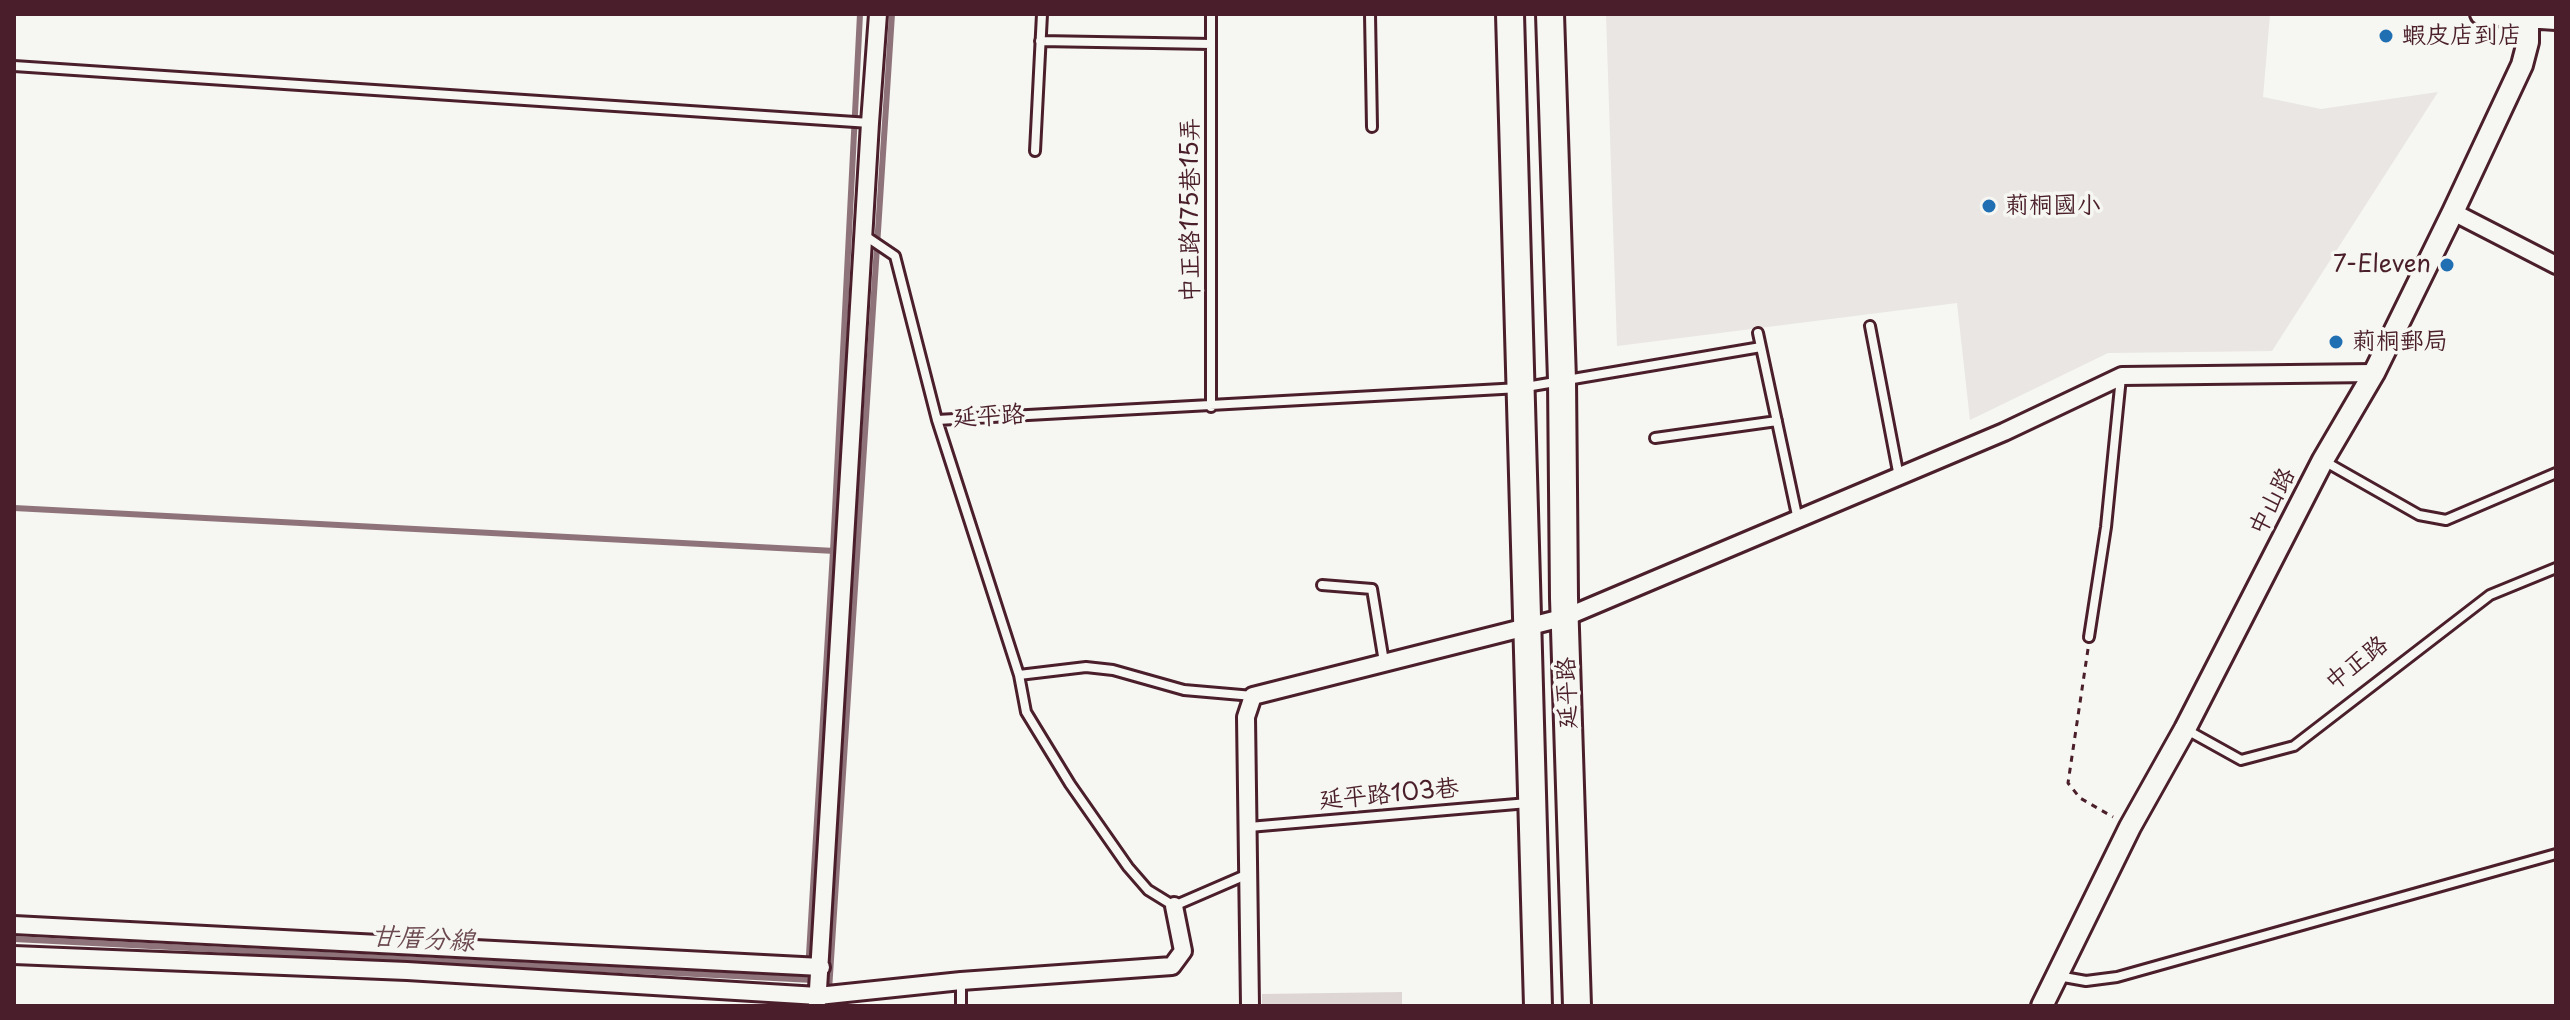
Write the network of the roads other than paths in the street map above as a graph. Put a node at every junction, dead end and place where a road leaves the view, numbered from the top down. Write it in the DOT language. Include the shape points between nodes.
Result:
graph roads {
  1 [pos="878,14"];
  2 [pos="1042,14"];
  3 [pos="1211,14"];
  4 [pos="1370,14"];
  5 [pos="1510,14"];
  6 [pos="1550,14"];
  7 [pos="2481,14"];
  8 [pos="2528,16"];
  9 [pos="2556,19"];
  10 [pos="1040,41"];
  11 [pos="1211,44"];
  12 [pos="14,66"];
  13 [pos="870,123"];
  14 [pos="1372,127"];
  15 [pos="1035,151"];
  16 [pos="2453,212"];
  17 [pos="863,234"];
  18 [pos="2556,265"];
  19 [pos="1870,326"];
  20 [pos="1758,333"];
  21 [pos="1761,347"];
  22 [pos="2374,373"];
  23 [pos="2122,376"];
  24 [pos="1562,380"];
  25 [pos="1520,388"];
  26 [pos="1211,407"];
  27 [pos="937,420"];
  28 [pos="1777,421"];
  29 [pos="1655,438"];
  30 [pos="2323,460"];
  31 [pos="2556,473"];
  32 [pos="1899,477"];
  33 [pos="1798,520"];
  34 [pos="2556,568"];
  35 [pos="1322,585"];
  36 [pos="1566,617"];
  37 [pos="1529,627"];
  38 [pos="2089,637"];
  39 [pos="1384,663"];
  40 [pos="1019,675"];
  41 [pos="1253,696"];
  42 [pos="2185,729"];
  43 [pos="1532,803"];
  44 [pos="1249,827"];
  45 [pos="2556,854"];
  46 [pos="1249,874"];
  47 [pos="1174,906"];
  48 [pos="14,925"];
  49 [pos="14,955"];
  50 [pos="821,967"];
  51 [pos="2058,976"];
  52 [pos="961,981"];
  53 [pos="818,1001"];
  54 [pos="961,1006"];
  55 [pos="1250,1006"];
  56 [pos="1538,1006"];
  57 [pos="1577,1006"];
  58 [pos="2042,1006"];
  1 -- 13 [label="street"];
  2 -- 10 [label="lane"];
  3 -- 11 [label="lane, 中正路175巷15弄"];
  4 -- 14 [label="lane"];
  5 -- 25 [label="main road, 延平路"];
  6 -- 24 [label="main road, 延平路"];
  7 -- 8 [label="street"];
  8 -- 9 [label="street"];
  8 -- 16 [label="street, 中山路" via="2522,65"];
  10 -- 11 [label="lane"];
  10 -- 15 [label="lane"];
  11 -- 26 [label="lane, 中正路175巷15弄"];
  12 -- 13 [label="lane"];
  13 -- 17 [label="street"];
  16 -- 18 [label="street"];
  16 -- 22 [label="street, 中山路"];
  17 -- 27 [label="lane" via="895,256"];
  17 -- 50 [label="street"];
  19 -- 32 [label="lane"];
  20 -- 21 [label="lane"];
  21 -- 24 [label="lane, 延平路"];
  21 -- 28 [label="lane"];
  22 -- 23 [label="street"];
  22 -- 30 [label="street, 中山路"];
  23 -- 32 [label="street"];
  23 -- 38 [label="lane"];
  24 -- 25 [label="lane, 延平路"];
  24 -- 36 [label="main road, 延平路"];
  25 -- 26 [label="lane, 延平路"];
  25 -- 37 [label="main road, 延平路"];
  26 -- 27 [label="lane, 延平路"];
  27 -- 40 [label="lane"];
  28 -- 29 [label="lane"];
  28 -- 33 [label="lane"];
  30 -- 31 [label="lane" via="2419,515 2446,520"];
  30 -- 42 [label="street, 中山路"];
  32 -- 33 [label="street"];
  33 -- 36 [label="street"];
  34 -- 42 [label="lane, 中正路" via="2490,595 2294,746 2241,760"];
  35 -- 39 [label="lane" via="1372,589"];
  36 -- 37 [label="street"];
  36 -- 57 [label="main road, 延平路"];
  37 -- 39 [label="street"];
  37 -- 43 [label="main road, 延平路"];
  39 -- 41 [label="street"];
  40 -- 41 [label="lane" via="1086,667 1184,690"];
  40 -- 47 [label="lane" via="1026,712 1070,784 1128,867 1148,890"];
  41 -- 44 [label="street" via="1246,717"];
  42 -- 51 [label="street, 中山路" via="2130,827"];
  43 -- 44 [label="lane, 延平路103巷"];
  43 -- 56 [label="main road, 延平路"];
  44 -- 46 [label="street"];
  45 -- 51 [label="lane" via="2117,977 2086,981"];
  46 -- 47 [label="lane"];
  46 -- 55 [label="street"];
  47 -- 52 [label="street" via="1183,951 1172,966"];
  48 -- 50 [label="street"];
  49 -- 53 [label="street" via="423,972"];
  50 -- 53 [label="street"];
  51 -- 58 [label="street, 中山路"];
  52 -- 53 [label="street"];
  52 -- 54 [label="lane"];
}
